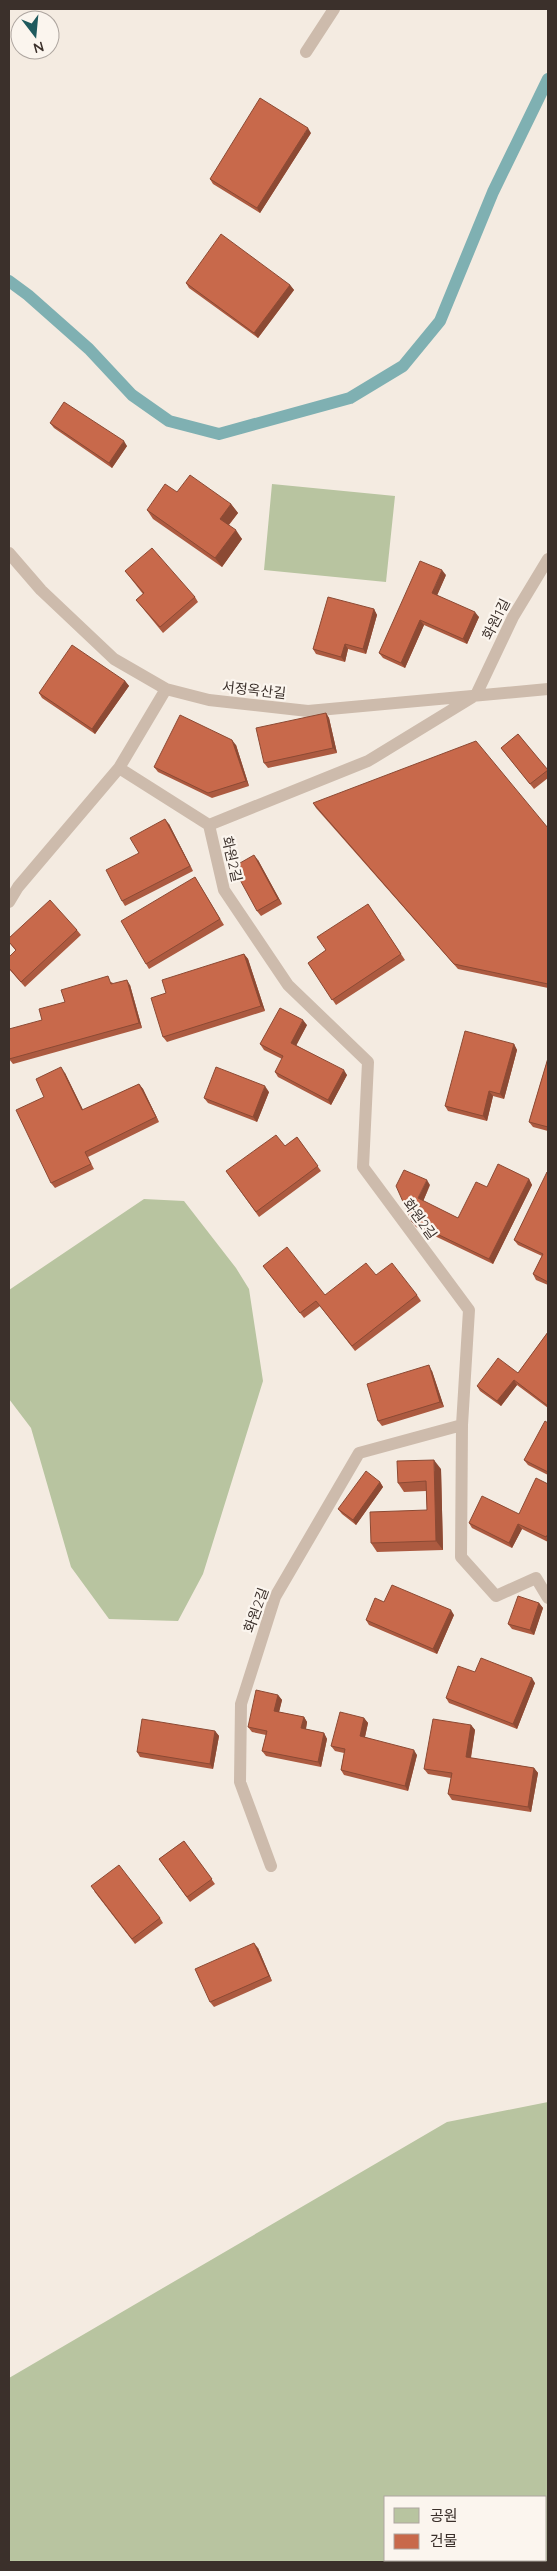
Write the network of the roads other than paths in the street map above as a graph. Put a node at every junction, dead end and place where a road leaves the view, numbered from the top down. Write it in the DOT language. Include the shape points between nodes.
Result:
graph roads {
  1 [pos="334,9"];
  2 [pos="306,52"];
  3 [pos="9,553"];
  4 [pos="548,559"];
  5 [pos="166,689"];
  6 [pos="548,689"];
  7 [pos="476,695"];
  8 [pos="119,768"];
  9 [pos="209,825"];
  10 [pos="9,902"];
  11 [pos="462,1425"];
  12 [pos="548,1598"];
  13 [pos="271,1866"];
  1 -- 2 [label="lane"];
  3 -- 5 [label="lane, 서정옥산길" via="41,590 114,659"];
  4 -- 7 [label="lane, 화원1길" via="513,617"];
  5 -- 7 [label="lane, 서정옥산길" via="209,700 308,711"];
  5 -- 8 [label="lane"];
  6 -- 7 [label="lane, 서정옥산길"];
  7 -- 9 [label="lane, 화원2길" via="368,761"];
  8 -- 9 [label="lane"];
  8 -- 10 [label="lane" via="18,887"];
  9 -- 11 [label="lane, 화원2길" via="224,890 229,898 288,985 368,1062 363,1167 469,1310"];
  11 -- 12 [label="lane" via="461,1557 496,1596 536,1578"];
  11 -- 13 [label="lane, 화원2길" via="359,1453 275,1597 241,1704 240,1782"];
}
